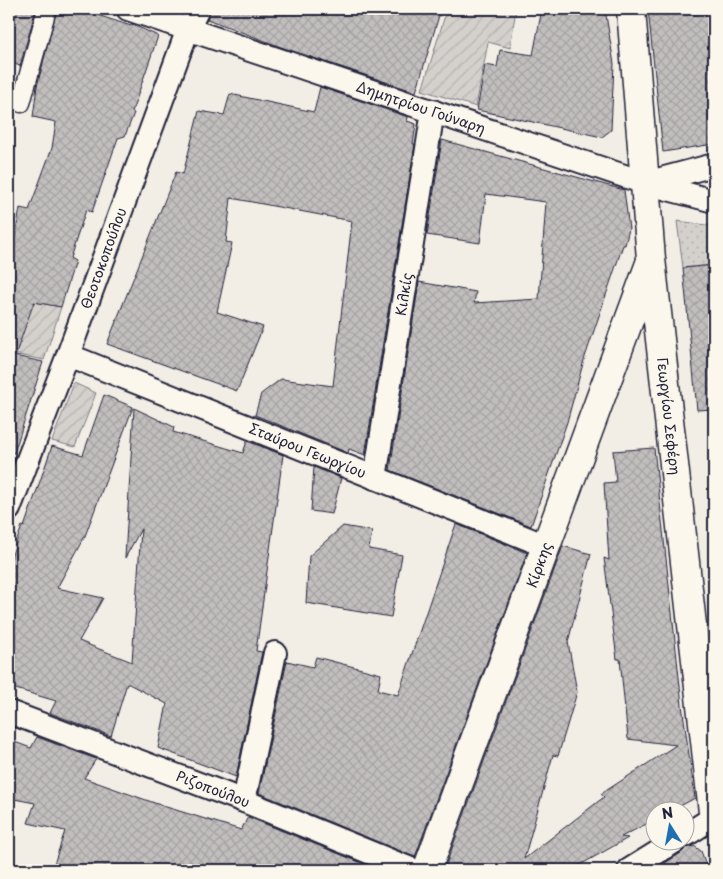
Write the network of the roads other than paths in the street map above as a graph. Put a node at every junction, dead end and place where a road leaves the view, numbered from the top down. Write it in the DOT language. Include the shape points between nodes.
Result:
graph roads {
  1 [pos="47,9"];
  2 [pos="128,9"];
  3 [pos="198,9"];
  4 [pos="631,9"];
  5 [pos="188,29"];
  6 [pos="21,103"];
  7 [pos="433,111"];
  8 [pos="714,165"];
  9 [pos="645,183"];
  10 [pos="714,202"];
  11 [pos="651,259"];
  12 [pos="68,355"];
  13 [pos="375,478"];
  14 [pos="9,509"];
  15 [pos="546,546"];
  16 [pos="274,653"];
  17 [pos="9,712"];
  18 [pos="244,801"];
  19 [pos="714,817"];
  20 [pos="714,822"];
  21 [pos="696,829"];
  22 [pos="658,852"];
  23 [pos="413,870"];
  24 [pos="428,870"];
  25 [pos="629,870"];
  1 -- 6 [label="street"];
  2 -- 5 [label="street, Δημητρίου Γούναρη"];
  3 -- 5 [label="street, Θεοτοκοπούλου"];
  4 -- 9 [label="street, Γεωργίου Σεφέρη"];
  5 -- 7 [label="street, Δημητρίου Γούναρη"];
  5 -- 12 [label="street, Θεοτοκοπούλου"];
  7 -- 9 [label="street, Δημητρίου Γούναρη"];
  7 -- 13 [label="street, Κιλκίς"];
  8 -- 9 [label="street"];
  9 -- 10 [label="street, Δημητρίου Γούναρη"];
  9 -- 11 [label="street, Γεωργίου Σεφέρη"];
  11 -- 15 [label="street, Κίρκης"];
  11 -- 19 [label="street, Γεωργίου Σεφέρη"];
  12 -- 13 [label="street, Σταύρου Γεωργίου"];
  12 -- 14 [label="street, Θεοτοκοπούλου"];
  13 -- 15 [label="street, Σταύρου Γεωργίου"];
  15 -- 24 [label="street, Κίρκης"];
  16 -- 18 [label="street"];
  17 -- 18 [label="street, Ριζοπούλου"];
  18 -- 23 [label="street, Ριζοπούλου"];
  19 -- 20 [label="street, Γεωργίου Σεφέρη"];
  19 -- 21 [label="street"];
  22 -- 25 [label="street"];
}
